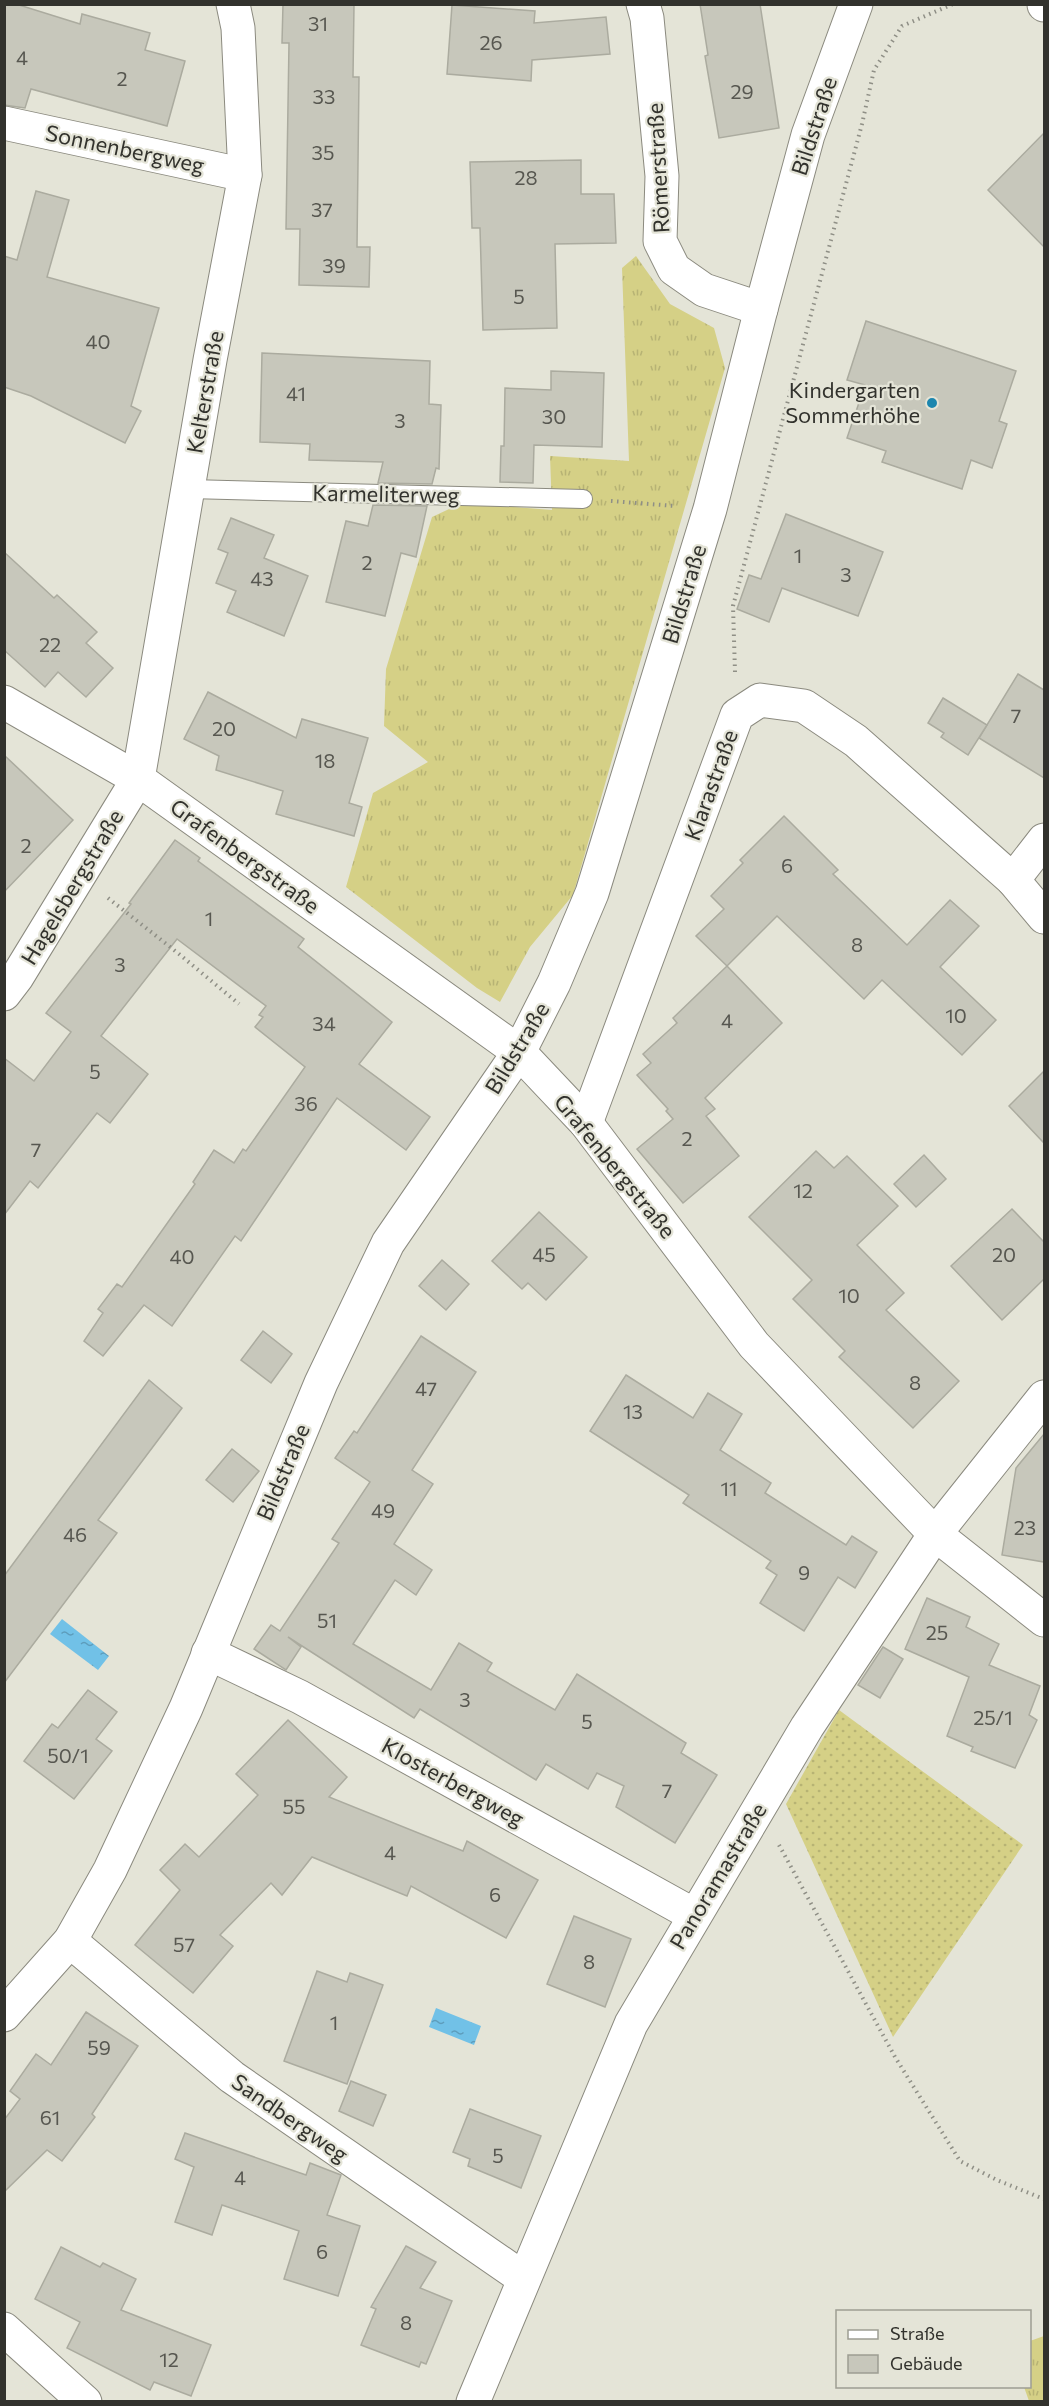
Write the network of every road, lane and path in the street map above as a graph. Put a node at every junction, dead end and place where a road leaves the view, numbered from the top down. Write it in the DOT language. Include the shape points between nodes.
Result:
graph roads {
  1 [pos="233,4"];
  2 [pos="643,4"];
  3 [pos="856,4"];
  4 [pos="953,4"];
  5 [pos="4,123"];
  6 [pos="246,175"];
  7 [pos="761,309"];
  8 [pos="189,489"];
  9 [pos="583,498"];
  10 [pos="710,509"];
  11 [pos="4,702"];
  12 [pos="737,715"];
  13 [pos="138,779"];
  14 [pos="1044,840"];
  15 [pos="80,874"];
  16 [pos="1013,880"];
  17 [pos="1044,917"];
  18 [pos="4,994"];
  19 [pos="239,1004"];
  20 [pos="519,1052"];
  21 [pos="586,1123"];
  22 [pos="1044,1397"];
  23 [pos="935,1534"];
  24 [pos="1044,1620"];
  25 [pos="208,1653"];
  26 [pos="759,1807"];
  27 [pos="694,1915"];
  28 [pos="70,1941"];
  29 [pos="4,2015"];
  30 [pos="1044,2199"];
  31 [pos="523,2278"];
  32 [pos="4,2329"];
  33 [pos="85,2402"];
  34 [pos="473,2402"];
  1 -- 6 [label="street, Kelterstraße" via="238,28"];
  2 -- 7 [label="street, Römerstraße" via="662,176 660,241 674,269 704,290"];
  3 -- 7 [label="street, Bildstraße" via="808,135"];
  4 -- 12 [label="path" via="902,26 874,70 733,606"];
  5 -- 6 [label="street, Sonnenbergweg"];
  6 -- 8 [label="street, Kelterstraße"];
  7 -- 10 [label="street, Bildstraße"];
  8 -- 9 [label="lane, Karmeliterweg"];
  8 -- 13 [label="street, Kelterstraße"];
  9 -- 10 [label="path"];
  10 -- 20 [label="street, Bildstraße" via="592,893 554,983"];
  11 -- 13 [label="street, Grafenbergstraße"];
  12 -- 16 [label="street, Klarastraße" via="760,699 804,706 856,741"];
  12 -- 21 [label="street, Klarastraße"];
  13 -- 15 [label="street, Hagelsbergstraße"];
  13 -- 20 [label="street, Grafenbergstraße"];
  14 -- 16 [label="street"];
  15 -- 18 [label="street, Hagelsbergstraße"];
  15 -- 19 [label="path"];
  16 -- 17 [label="street, Klarastraße"];
  20 -- 21 [label="street, Grafenbergstraße"];
  20 -- 25 [label="street, Bildstraße" via="388,1244 321,1383"];
  21 -- 23 [label="street, Grafenbergstraße" via="754,1345"];
  22 -- 23 [label="street, Panoramastraße"];
  23 -- 24 [label="street, Grafenbergstraße"];
  23 -- 26 [label="street, Panoramastraße" via="807,1727"];
  25 -- 27 [label="street, Klosterbergweg" via="300,1697"];
  25 -- 28 [label="street, Bildstraße" via="110,1870"];
  26 -- 27 [label="street, Panoramastraße"];
  26 -- 30 [label="path" via="896,2057 960,2162"];
  27 -- 31 [label="street, Panoramastraße" via="631,2024"];
  28 -- 29 [label="street, Bildstraße"];
  28 -- 31 [label="street, Sandbergweg" via="232,2077"];
  31 -- 34 [label="street, Panoramastraße"];
  32 -- 33 [label="street"];
}
